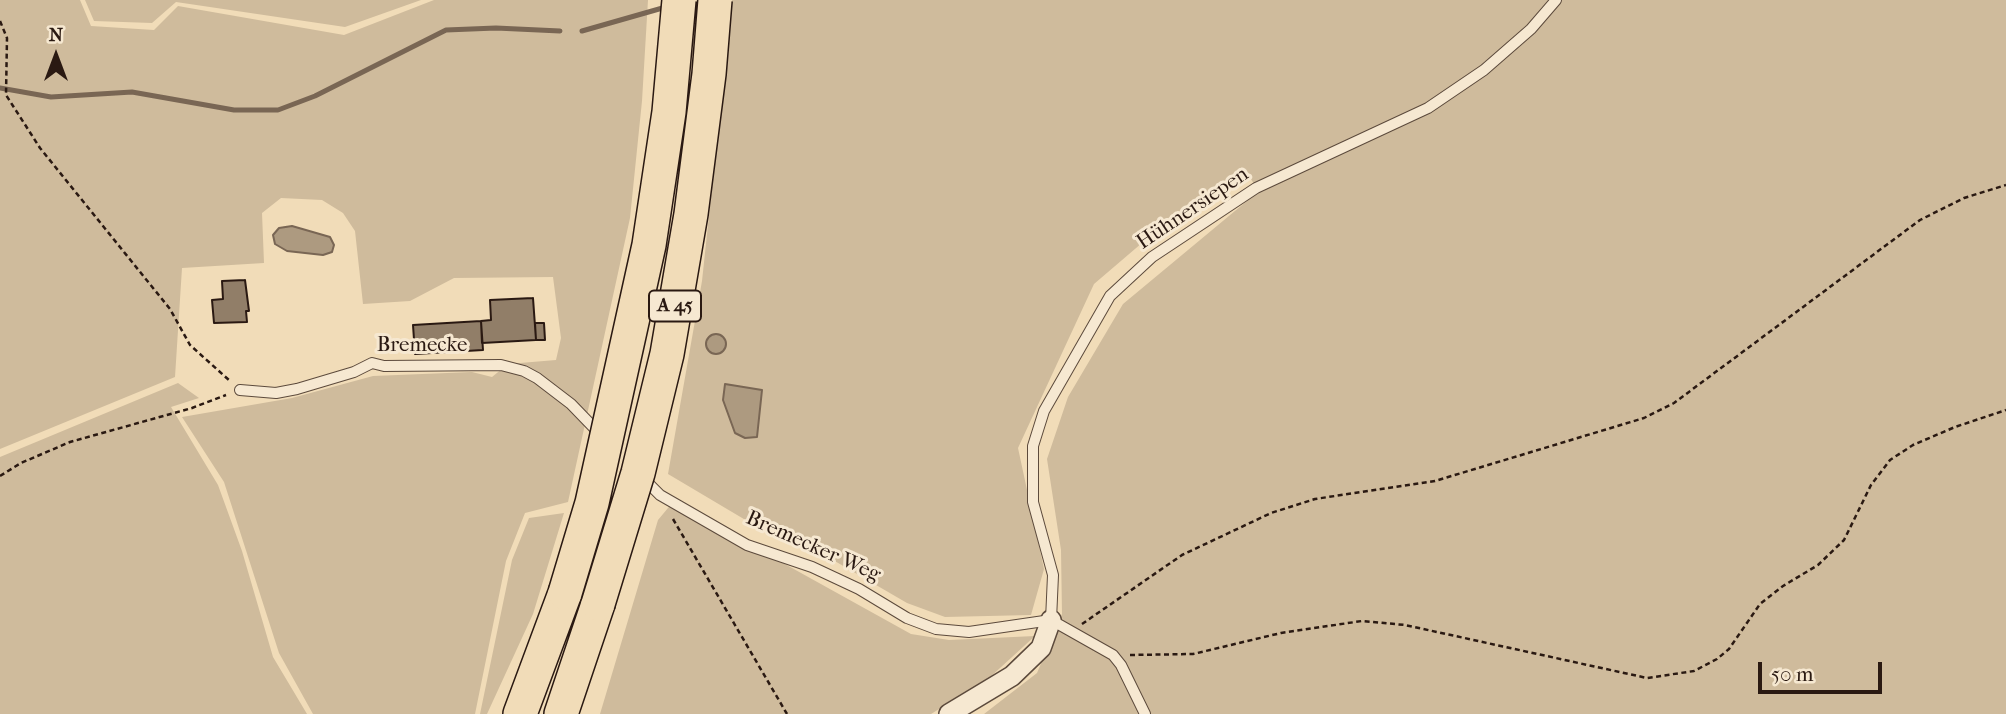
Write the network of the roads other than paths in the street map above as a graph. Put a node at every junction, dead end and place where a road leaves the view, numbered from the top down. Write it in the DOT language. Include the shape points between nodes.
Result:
graph roads {
  1 [pos="679,0"];
  2 [pos="715,0"];
  3 [pos="1556,0"];
  4 [pos="240,390"];
  5 [pos="615,449"];
  6 [pos="624,458"];
  7 [pos="1051,621"];
  8 [pos="520,714"];
  9 [pos="561,714"];
  10 [pos="949,714"];
  11 [pos="1145,714"];
  1 -- 8 [label="highway, A 45, bridge" via="669,112 649,245 592,503 565,593"];
  2 -- 9 [label="highway, A 45, bridge" via="694,188 667,354 638,473"];
  3 -- 7 [label="lane, Hühnersiepen" via="1484,70 1428,108 1256,188 1152,257 1110,296 1044,411 1032,446 1033,502 1053,575"];
  4 -- 5 [label="lane, Bremecke" via="276,393 297,389 372,363 501,365 524,370 571,404"];
  6 -- 7 [label="lane, Bremecker Weg" via="660,495 747,545 813,567 907,618 936,629 969,632"];
  7 -- 10 [label="street" via="1041,648 1012,676"];
  7 -- 11 [label="lane" via="1113,655"];
}
